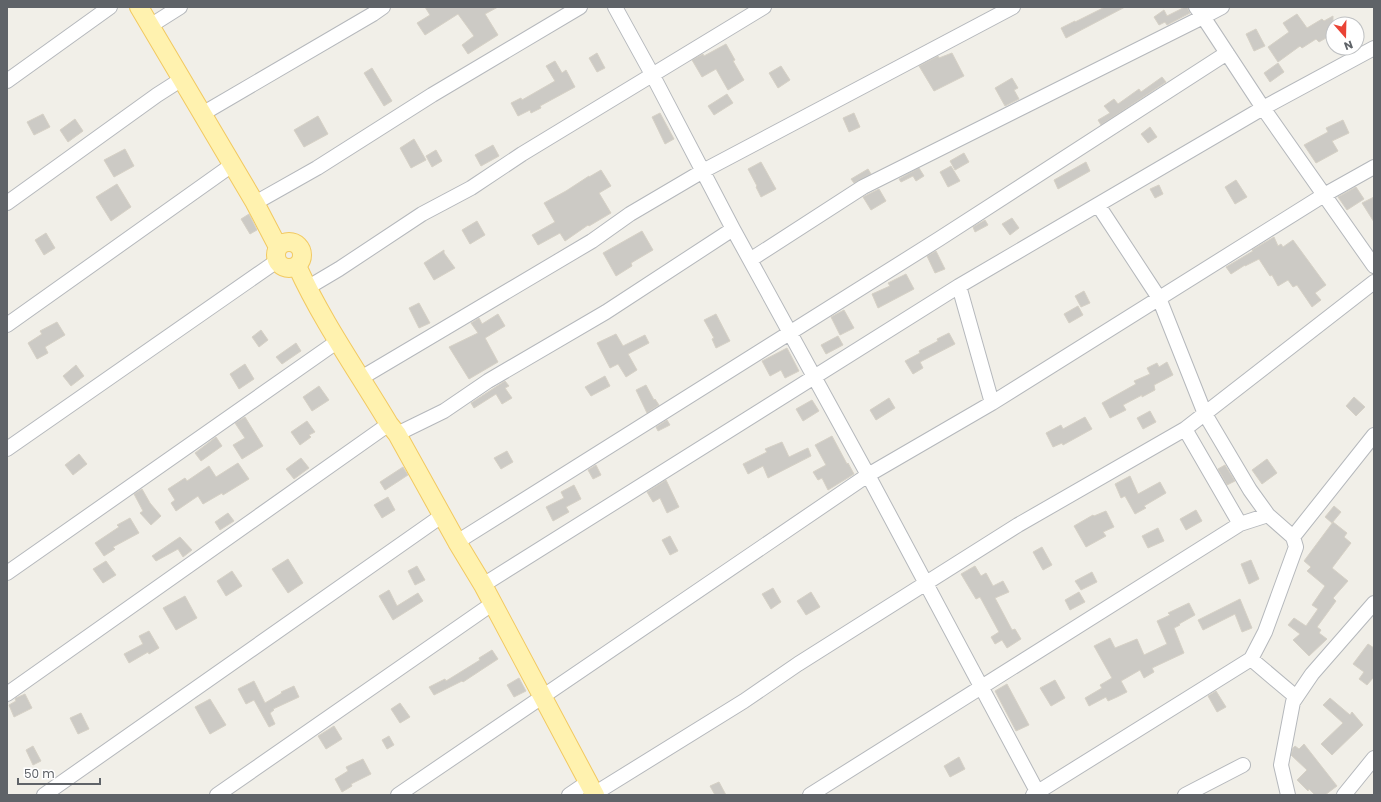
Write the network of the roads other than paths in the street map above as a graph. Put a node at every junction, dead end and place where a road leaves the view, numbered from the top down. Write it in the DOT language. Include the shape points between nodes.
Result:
graph roads {
  1 [pos="110,7"];
  2 [pos="139,7"];
  3 [pos="180,7"];
  4 [pos="383,7"];
  5 [pos="580,7"];
  6 [pos="615,7"];
  7 [pos="764,7"];
  8 [pos="1013,7"];
  9 [pos="1222,7"];
  10 [pos="1199,10"];
  11 [pos="150,26"];
  12 [pos="1374,48"];
  13 [pos="1227,54"];
  14 [pos="653,76"];
  15 [pos="182,80"];
  16 [pos="7,81"];
  17 [pos="1263,108"];
  18 [pos="202,114"];
  19 [pos="232,165"];
  20 [pos="1374,167"];
  21 [pos="703,171"];
  22 [pos="1324,195"];
  23 [pos="7,203"];
  24 [pos="255,203"];
  25 [pos="1098,205"];
  26 [pos="733,229"];
  27 [pos="278,254"];
  28 [pos="750,260"];
  29 [pos="1374,266"];
  30 [pos="1374,282"];
  31 [pos="959,286"];
  32 [pos="307,288"];
  33 [pos="1159,298"];
  34 [pos="7,325"];
  35 [pos="789,332"];
  36 [pos="338,341"];
  37 [pos="815,376"];
  38 [pos="361,378"];
  39 [pos="992,403"];
  40 [pos="1205,414"];
  41 [pos="393,429"];
  42 [pos="1185,429"];
  43 [pos="1374,435"];
  44 [pos="7,449"];
  45 [pos="868,475"];
  46 [pos="443,515"];
  47 [pos="1268,515"];
  48 [pos="1240,524"];
  49 [pos="1293,537"];
  50 [pos="457,542"];
  51 [pos="7,573"];
  52 [pos="925,583"];
  53 [pos="483,585"];
  54 [pos="1374,603"];
  55 [pos="492,604"];
  56 [pos="1251,659"];
  57 [pos="981,687"];
  58 [pos="7,694"];
  59 [pos="542,697"];
  60 [pos="1296,697"];
  61 [pos="1374,758"];
  62 [pos="1243,765"];
  63 [pos="592,790"];
  64 [pos="1036,794"];
  65 [pos="44,795"];
  66 [pos="217,795"];
  67 [pos="398,795"];
  68 [pos="569,795"];
  69 [pos="810,795"];
  70 [pos="1185,795"];
  71 [pos="1288,795"];
  72 [pos="1344,795"];
  1 -- 16 [label="street"];
  2 -- 11 [label="main road"];
  3 -- 11 [label="street"];
  4 -- 18 [label="street"];
  5 -- 24 [label="street" via="432,95 317,168"];
  6 -- 14 [label="street"];
  7 -- 14 [label="street"];
  8 -- 21 [label="street"];
  9 -- 10 [label="street"];
  10 -- 13 [label="street"];
  10 -- 28 [label="street" via="863,187"];
  11 -- 15 [label="main road"];
  12 -- 17 [label="street"];
  13 -- 17 [label="street"];
  13 -- 35 [label="street"];
  14 -- 21 [label="street"];
  14 -- 32 [label="street" via="522,154 471,188 422,214"];
  15 -- 18 [label="main road"];
  15 -- 23 [label="street" via="157,95"];
  17 -- 22 [label="street"];
  17 -- 25 [label="street"];
  18 -- 19 [label="main road"];
  19 -- 24 [label="main road"];
  19 -- 34 [label="street"];
  20 -- 22 [label="street"];
  21 -- 26 [label="street"];
  21 -- 38 [label="street" via="630,214 592,241"];
  22 -- 29 [label="street"];
  22 -- 33 [label="street"];
  24 -- 27 [label="main road"];
  25 -- 31 [label="street"];
  25 -- 33 [label="street"];
  26 -- 28 [label="street"];
  26 -- 41 [label="street" via="606,312 488,381 444,411"];
  27 -- 32 [label="main road" via="283,267 297,266"];
  27 -- 44 [label="street"];
  28 -- 35 [label="street"];
  30 -- 40 [label="street"];
  31 -- 37 [label="street"];
  31 -- 39 [label="street"];
  32 -- 36 [label="main road"];
  33 -- 39 [label="street"];
  33 -- 40 [label="street"];
  35 -- 37 [label="street"];
  35 -- 50 [label="street"];
  36 -- 38 [label="main road"];
  36 -- 51 [label="street"];
  37 -- 45 [label="street"];
  37 -- 53 [label="street"];
  38 -- 41 [label="main road"];
  39 -- 45 [label="street"];
  40 -- 42 [label="street"];
  40 -- 47 [label="street" via="1250,490"];
  41 -- 46 [label="main road"];
  41 -- 58 [label="street"];
  42 -- 48 [label="street"];
  42 -- 52 [label="street" via="1018,525"];
  43 -- 49 [label="street"];
  45 -- 52 [label="street"];
  45 -- 59 [label="street"];
  46 -- 50 [label="main road"];
  46 -- 65 [label="street"];
  47 -- 48 [label="street"];
  47 -- 49 [label="street"];
  48 -- 57 [label="street"];
  49 -- 56 [label="street" via="1296,547 1265,632"];
  50 -- 53 [label="main road"];
  52 -- 57 [label="street"];
  52 -- 63 [label="street" via="744,701"];
  53 -- 55 [label="main road"];
  54 -- 60 [label="street" via="1312,674"];
  55 -- 59 [label="main road"];
  55 -- 66 [label="street"];
  56 -- 60 [label="street"];
  56 -- 64 [label="street"];
  57 -- 64 [label="street"];
  57 -- 69 [label="street"];
  59 -- 63 [label="main road"];
  59 -- 67 [label="street"];
  60 -- 71 [label="street" via="1281,765"];
  61 -- 72 [label="street"];
  62 -- 70 [label="street"];
  63 -- 68 [label="street"];
}
